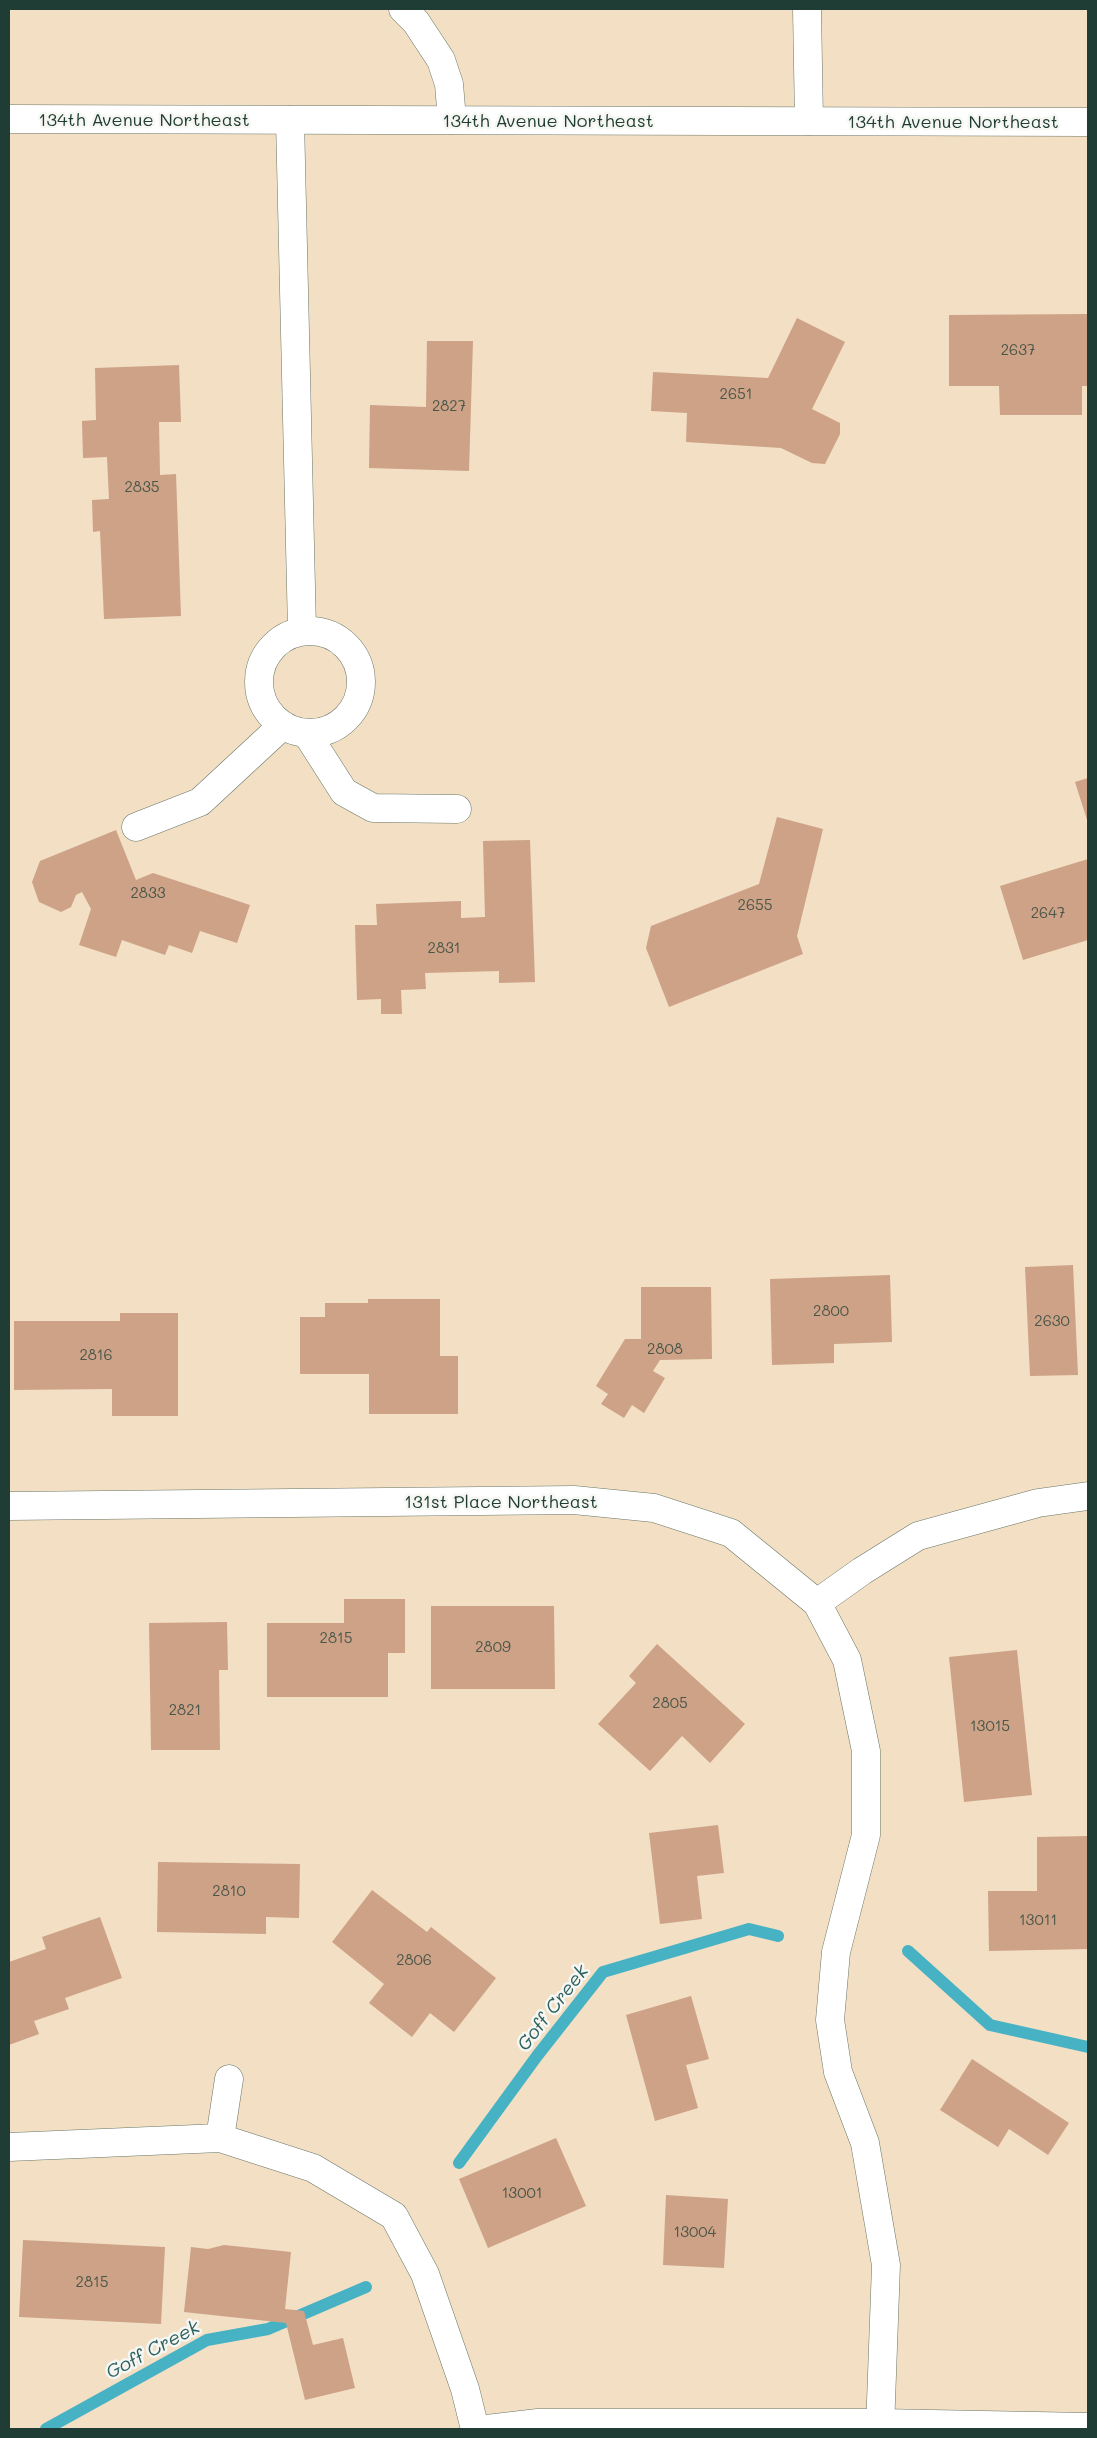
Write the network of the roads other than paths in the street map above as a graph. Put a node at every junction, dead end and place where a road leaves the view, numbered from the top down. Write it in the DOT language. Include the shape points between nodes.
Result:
graph roads {
  1 [pos="403,9"];
  2 [pos="807,9"];
  3 [pos="9,119"];
  4 [pos="290,120"];
  5 [pos="452,120"];
  6 [pos="809,121"];
  7 [pos="1088,122"];
  8 [pos="302,630"];
  9 [pos="295,729"];
  10 [pos="457,809"];
  11 [pos="136,827"];
  12 [pos="1088,1496"];
  13 [pos="9,1506"];
  14 [pos="817,1604"];
  15 [pos="228,2078"];
  16 [pos="220,2138"];
  17 [pos="9,2148"];
  18 [pos="880,2426"];
  19 [pos="1088,2427"];
  20 [pos="475,2429"];
  21 [pos="487,2429"];
  1 -- 5 [label="street" via="416,22 441,60 449,84"];
  2 -- 6 [label="street"];
  3 -- 4 [label="street, 134th Avenue Northeast"];
  4 -- 5 [label="street, 134th Avenue Northeast"];
  4 -- 8 [label="street"];
  5 -- 6 [label="street, 134th Avenue Northeast"];
  6 -- 7 [label="street, 134th Avenue Northeast"];
  8 -- 9 [label="street" via="273,646 263,660 259,676 260,693 266,708"];
  8 -- 9 [label="street" via="319,630 335,636 349,647 358,662 362,679 360,696 352,712 340,724 324,732"];
  9 -- 10 [label="street" via="344,792 373,808"];
  9 -- 11 [label="street" via="200,802"];
  12 -- 14 [label="street" via="1038,1503 918,1536"];
  13 -- 14 [label="street, 131st Place Northeast" via="574,1500 654,1508 731,1533"];
  14 -- 18 [label="street" via="848,1660 866,1751 866,1835 836,1952 830,2020 838,2072 865,2143 886,2265"];
  15 -- 16 [label="street"];
  16 -- 17 [label="street"];
  16 -- 20 [label="street" via="313,2168 394,2216 425,2274 465,2389"];
  18 -- 19 [label="street"];
  18 -- 21 [label="street" via="538,2423"];
}
